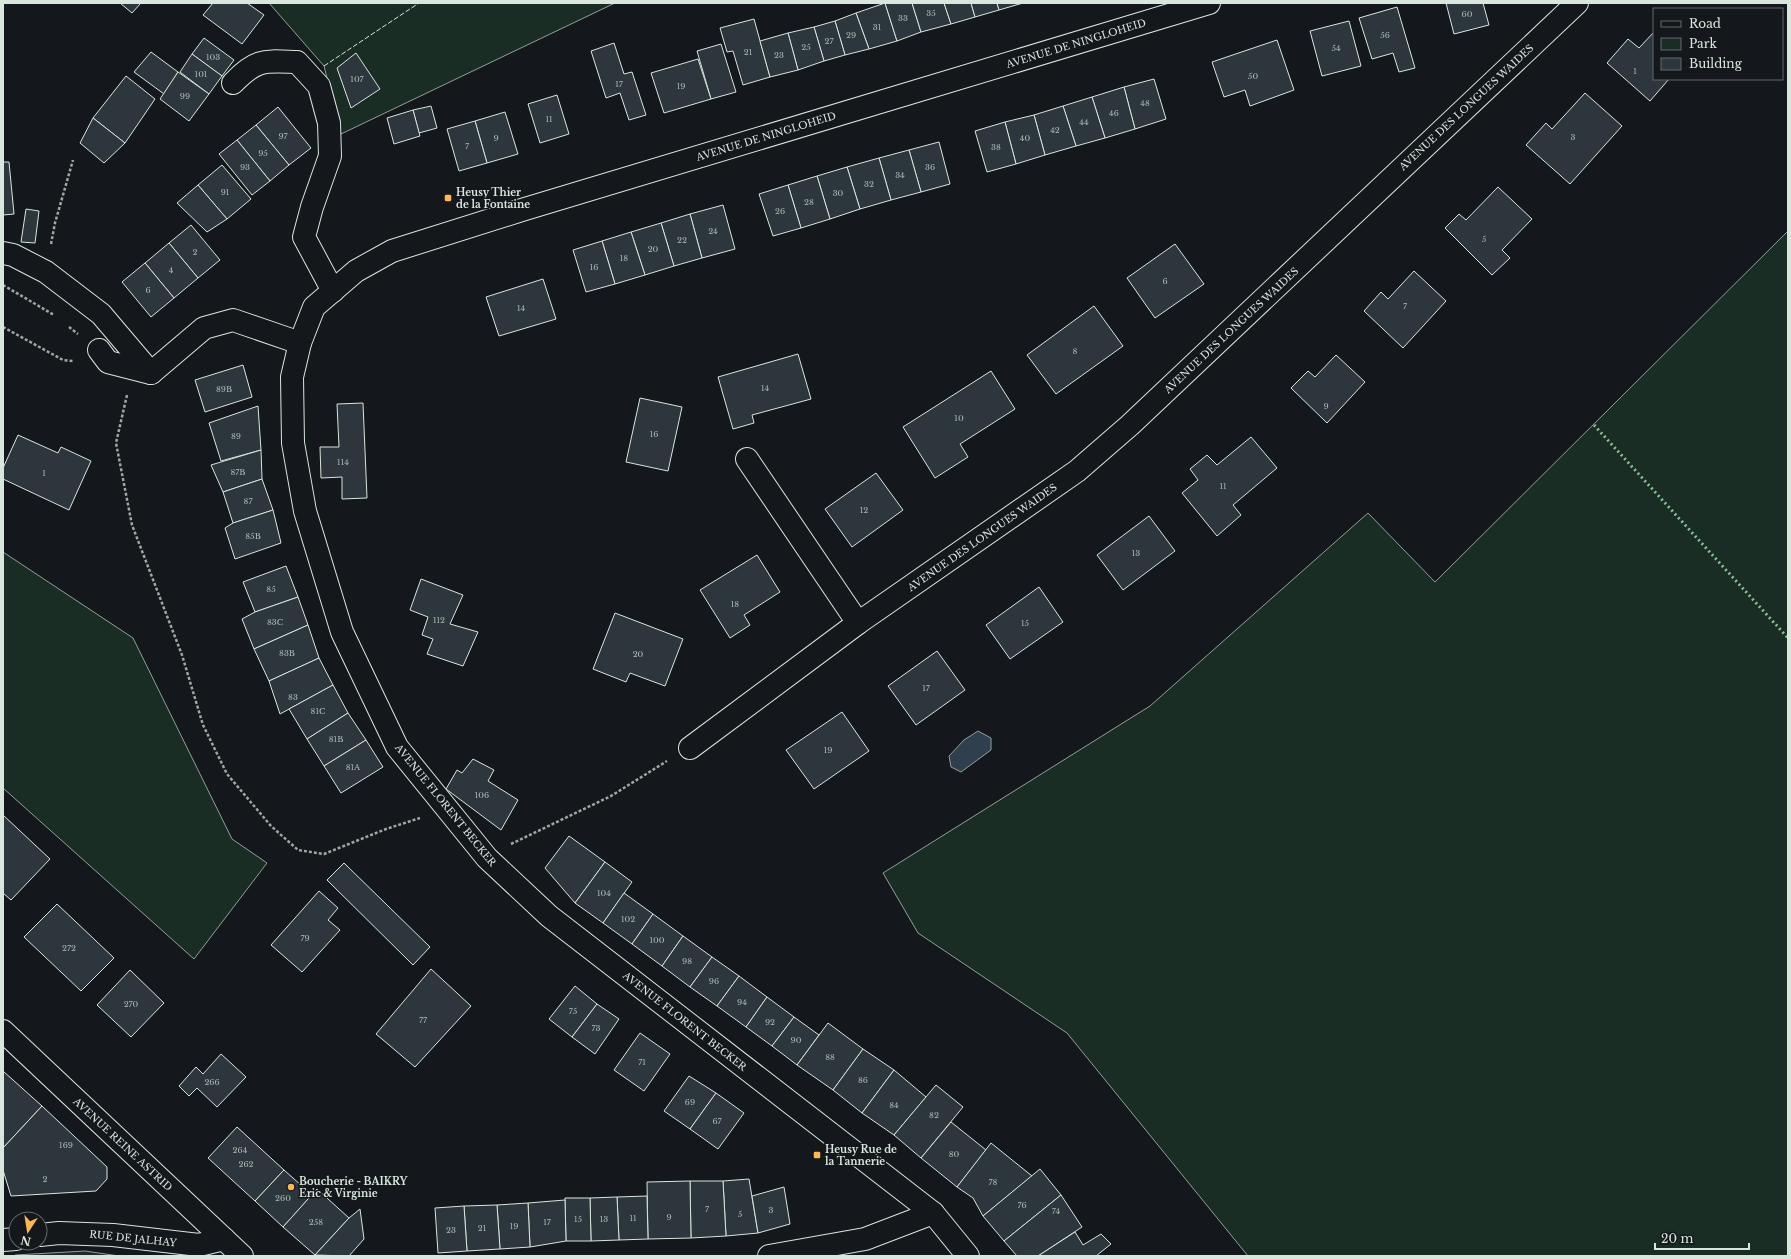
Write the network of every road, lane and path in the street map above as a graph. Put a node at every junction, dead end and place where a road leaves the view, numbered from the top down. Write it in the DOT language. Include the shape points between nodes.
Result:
graph roads {
  1 [pos="1209,3"];
  2 [pos="1577,3"];
  3 [pos="233,83"];
  4 [pos="73,160"];
  5 [pos="3,253"];
  6 [pos="46,272"];
  7 [pos="3,285"];
  8 [pos="333,291"];
  9 [pos="55,316"];
  10 [pos="68,326"];
  11 [pos="3,327"];
  12 [pos="300,344"];
  13 [pos="103,356"];
  14 [pos="151,372"];
  15 [pos="746,459"];
  16 [pos="858,623"];
  17 [pos="690,748"];
  18 [pos="446,807"];
  19 [pos="524,837"];
  20 [pos="3,1031"];
  21 [pos="933,1213"];
  22 [pos="48,1234"];
  23 [pos="224,1239"];
  24 [pos="242,1256"];
  25 [pos="768,1256"];
  26 [pos="968,1256"];
  1 -- 8 [label="street, AVENUE DE NINGLOHEID" via="533,206 392,251 356,271"];
  2 -- 16 [label="street, AVENUE DES LONGUES WAIDES" via="1130,425 1077,471"];
  3 -- 8 [label="street" via="245,71 263,61 298,62 319,86 329,123 330,156 304,237"];
  4 -- 6 [label="path" via="55,223"];
  5 -- 6 [label="street" via="13,255"];
  6 -- 14 [label="street" via="101,314"];
  7 -- 9 [label="path"];
  8 -- 12 [label="street, AVENUE FLORENT BECKER" via="314,307"];
  10 -- 13 [label="path"];
  11 -- 13 [label="path" via="63,360"];
  12 -- 14 [label="street" via="232,320 204,328"];
  12 -- 18 [label="street, AVENUE FLORENT BECKER" via="292,377 294,443 305,511 342,632 398,747"];
  13 -- 14 [label="street"];
  14 -- 18 [label="path" via="142,374 127,394 116,443 132,525 182,655 203,725 226,774 271,826 298,850 324,854"];
  15 -- 16 [label="street"];
  16 -- 17 [label="street, AVENUE DES LONGUES WAIDES"];
  17 -- 19 [label="path" via="610,796"];
  18 -- 21 [label="street, AVENUE FLORENT BECKER" via="487,858 549,916"];
  20 -- 23 [label="street, AVENUE REINE ASTRID"];
  21 -- 25 [label="street" via="864,1239"];
  21 -- 26 [label="street, AVENUE FLORENT BECKER"];
  22 -- 23 [label="street, RUE DE JALHAY" via="113,1235 199,1246"];
  23 -- 24 [label="street, AVENUE REINE ASTRID"];
}
